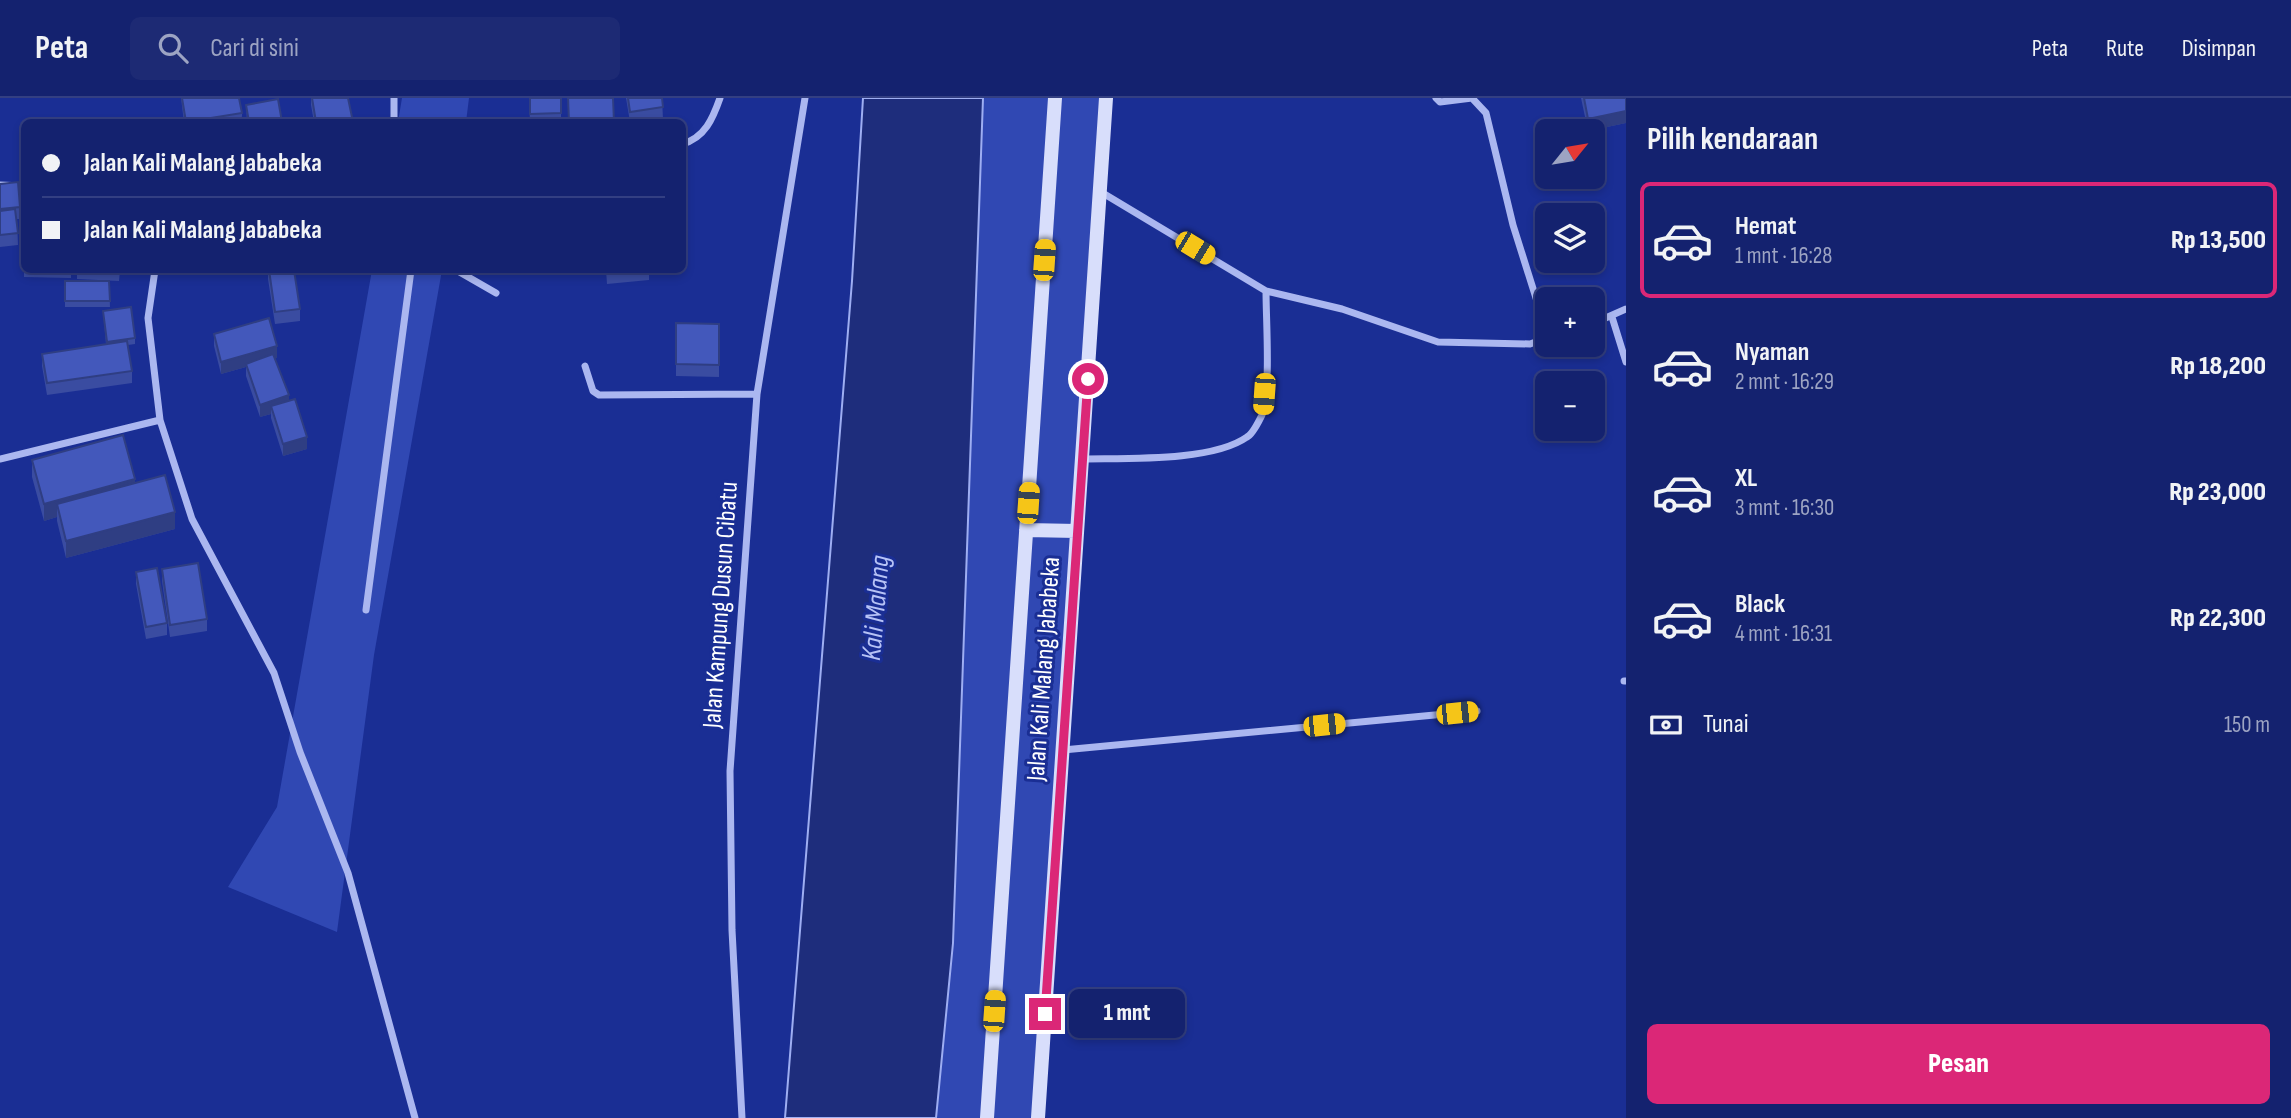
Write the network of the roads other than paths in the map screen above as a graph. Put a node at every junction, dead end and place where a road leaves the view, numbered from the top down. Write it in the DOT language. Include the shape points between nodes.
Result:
graph roads {
  1 [pos="394,98"];
  2 [pos="720,98"];
  3 [pos="805,98"];
  4 [pos="1055,98"];
  5 [pos="1107,98"];
  6 [pos="1436,98"];
  7 [pos="394,119"];
  8 [pos="686,142"];
  9 [pos="0,185"];
  10 [pos="21,186"];
  11 [pos="1100,192"];
  12 [pos="155,273"];
  13 [pos="411,273"];
  14 [pos="461,273"];
  15 [pos="1266,290"];
  16 [pos="496,293"];
  17 [pos="1535,295"];
  18 [pos="1626,309"];
  19 [pos="1612,317"];
  20 [pos="1605,319"];
  21 [pos="1535,342"];
  22 [pos="1626,362"];
  23 [pos="585,366"];
  24 [pos="757,394"];
  25 [pos="160,420"];
  26 [pos="1083,458"];
  27 [pos="0,459"];
  28 [pos="1026,530"];
  29 [pos="1077,531"];
  30 [pos="366,610"];
  31 [pos="1477,711"];
  32 [pos="1063,750"];
  33 [pos="415,1118"];
  34 [pos="742,1118"];
  35 [pos="987,1118"];
  36 [pos="1038,1118"];
  1 -- 7 [label="street"];
  2 -- 8 [label="street" via="712,120 701,134"];
  3 -- 24 [label="street, Jalan Kampung Dusun Cibatu"];
  4 -- 28 [label="main road, Jalan Kali Malang Jababeka"];
  5 -- 11 [label="main road, Jalan Kali Malang Jababeka"];
  6 -- 17 [label="street" via="1440,102 1472,98 1486,113"];
  9 -- 10 [label="street"];
  11 -- 15 [label="street"];
  11 -- 26 [label="main road, Jalan Kali Malang Jababeka"];
  12 -- 25 [label="street" via="148,318"];
  13 -- 30 [label="street"];
  14 -- 16 [label="street"];
  15 -- 21 [label="street" via="1342,309 1438,342"];
  15 -- 26 [label="street" via="1262,414 1249,437 1226,447 1165,458"];
  18 -- 19 [label="street"];
  19 -- 20 [label="street"];
  19 -- 22 [label="street"];
  23 -- 24 [label="street" via="598,395"];
  24 -- 34 [label="street, Jalan Kampung Dusun Cibatu" via="730,771"];
  25 -- 27 [label="street"];
  25 -- 33 [label="street" via="192,519 274,673 348,873"];
  26 -- 29 [label="main road, Jalan Kali Malang Jababeka"];
  28 -- 29 [label="main road"];
  28 -- 35 [label="main road, Jalan Kali Malang Jababeka"];
  29 -- 32 [label="main road, Jalan Kali Malang Jababeka"];
  31 -- 32 [label="street"];
  32 -- 36 [label="main road, Jalan Kali Malang Jababeka"];
}
